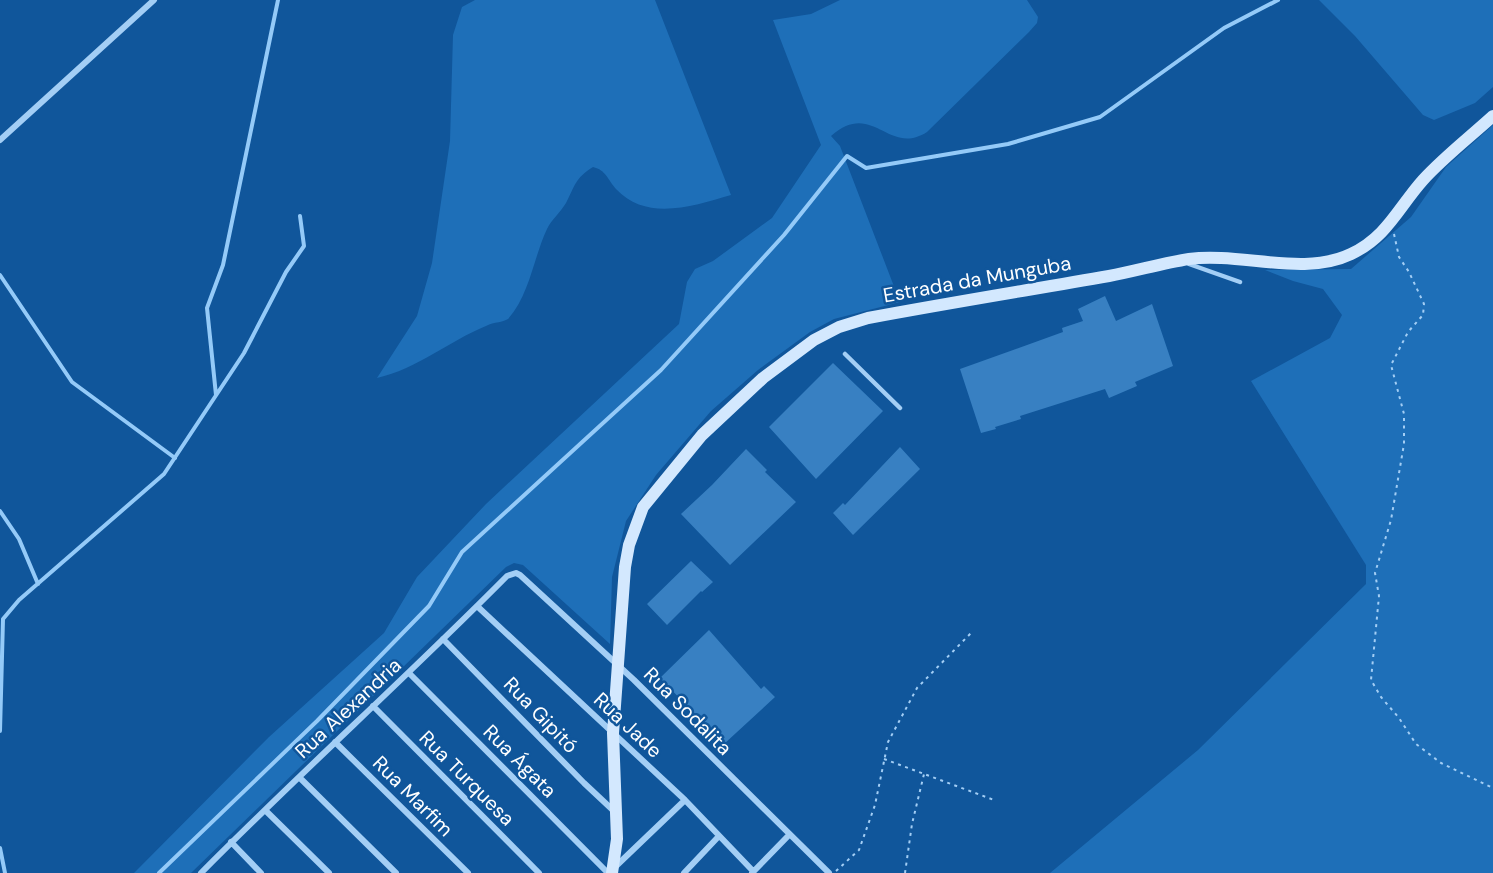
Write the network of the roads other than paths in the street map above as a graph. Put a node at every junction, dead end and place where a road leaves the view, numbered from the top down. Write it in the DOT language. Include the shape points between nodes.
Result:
graph roads {
  1 [pos="154,0"];
  2 [pos="1493,116"];
  3 [pos="0,140"];
  4 [pos="1182,261"];
  5 [pos="1240,282"];
  6 [pos="845,354"];
  7 [pos="900,408"];
  8 [pos="520,575"];
  9 [pos="477,606"];
  10 [pos="443,639"];
  11 [pos="619,667"];
  12 [pos="409,673"];
  13 [pos="373,706"];
  14 [pos="613,733"];
  15 [pos="335,742"];
  16 [pos="299,777"];
  17 [pos="685,800"];
  18 [pos="265,810"];
  19 [pos="617,814"];
  20 [pos="789,835"];
  21 [pos="719,836"];
  22 [pos="231,842"];
  23 [pos="611,872"];
  24 [pos="752,872"];
  25 [pos="201,873"];
  26 [pos="261,873"];
  27 [pos="329,873"];
  28 [pos="396,873"];
  29 [pos="468,873"];
  30 [pos="538,873"];
  31 [pos="684,873"];
  32 [pos="829,873"];
  1 -- 3 [label="street"];
  2 -- 4 [label="main road, Estrada da Munguba" via="1421,182 1372,243 1351,254 1309,264 1225,257"];
  4 -- 5 [label="lane"];
  4 -- 11 [label="main road, Estrada da Munguba" via="868,318 814,340 763,378 718,419 643,507 628,545"];
  6 -- 7 [label="lane"];
  8 -- 9 [label="street, Rua Alexandria" via="507,576"];
  8 -- 11 [label="street, Rua Sodalita"];
  9 -- 10 [label="street, Rua Alexandria"];
  9 -- 14 [label="street, Rua Jade"];
  10 -- 12 [label="street, Rua Alexandria"];
  10 -- 19 [label="street, Rua Gipitó"];
  11 -- 14 [label="main road, Estrada da Munguba"];
  11 -- 20 [label="street, Rua Sodalita"];
  12 -- 13 [label="street, Rua Alexandria"];
  12 -- 23 [label="street, Rua Ágata"];
  13 -- 15 [label="street, Rua Alexandria"];
  13 -- 30 [label="street, Rua Turquesa"];
  14 -- 17 [label="street, Rua Jade"];
  14 -- 19 [label="main road, Estrada da Munguba"];
  15 -- 16 [label="street, Rua Alexandria"];
  15 -- 29 [label="street, Rua Marfim"];
  16 -- 18 [label="street, Rua Alexandria"];
  16 -- 28 [label="street"];
  17 -- 21 [label="street, Rua Jade"];
  17 -- 23 [label="street"];
  18 -- 22 [label="street, Rua Alexandria"];
  18 -- 27 [label="street"];
  19 -- 23 [label="main road, Estrada da Munguba"];
  20 -- 24 [label="street"];
  20 -- 32 [label="street, Rua Sodalita"];
  21 -- 24 [label="street, Rua Jade"];
  21 -- 31 [label="street"];
  22 -- 25 [label="street, Rua Alexandria"];
  22 -- 26 [label="street"];
}
